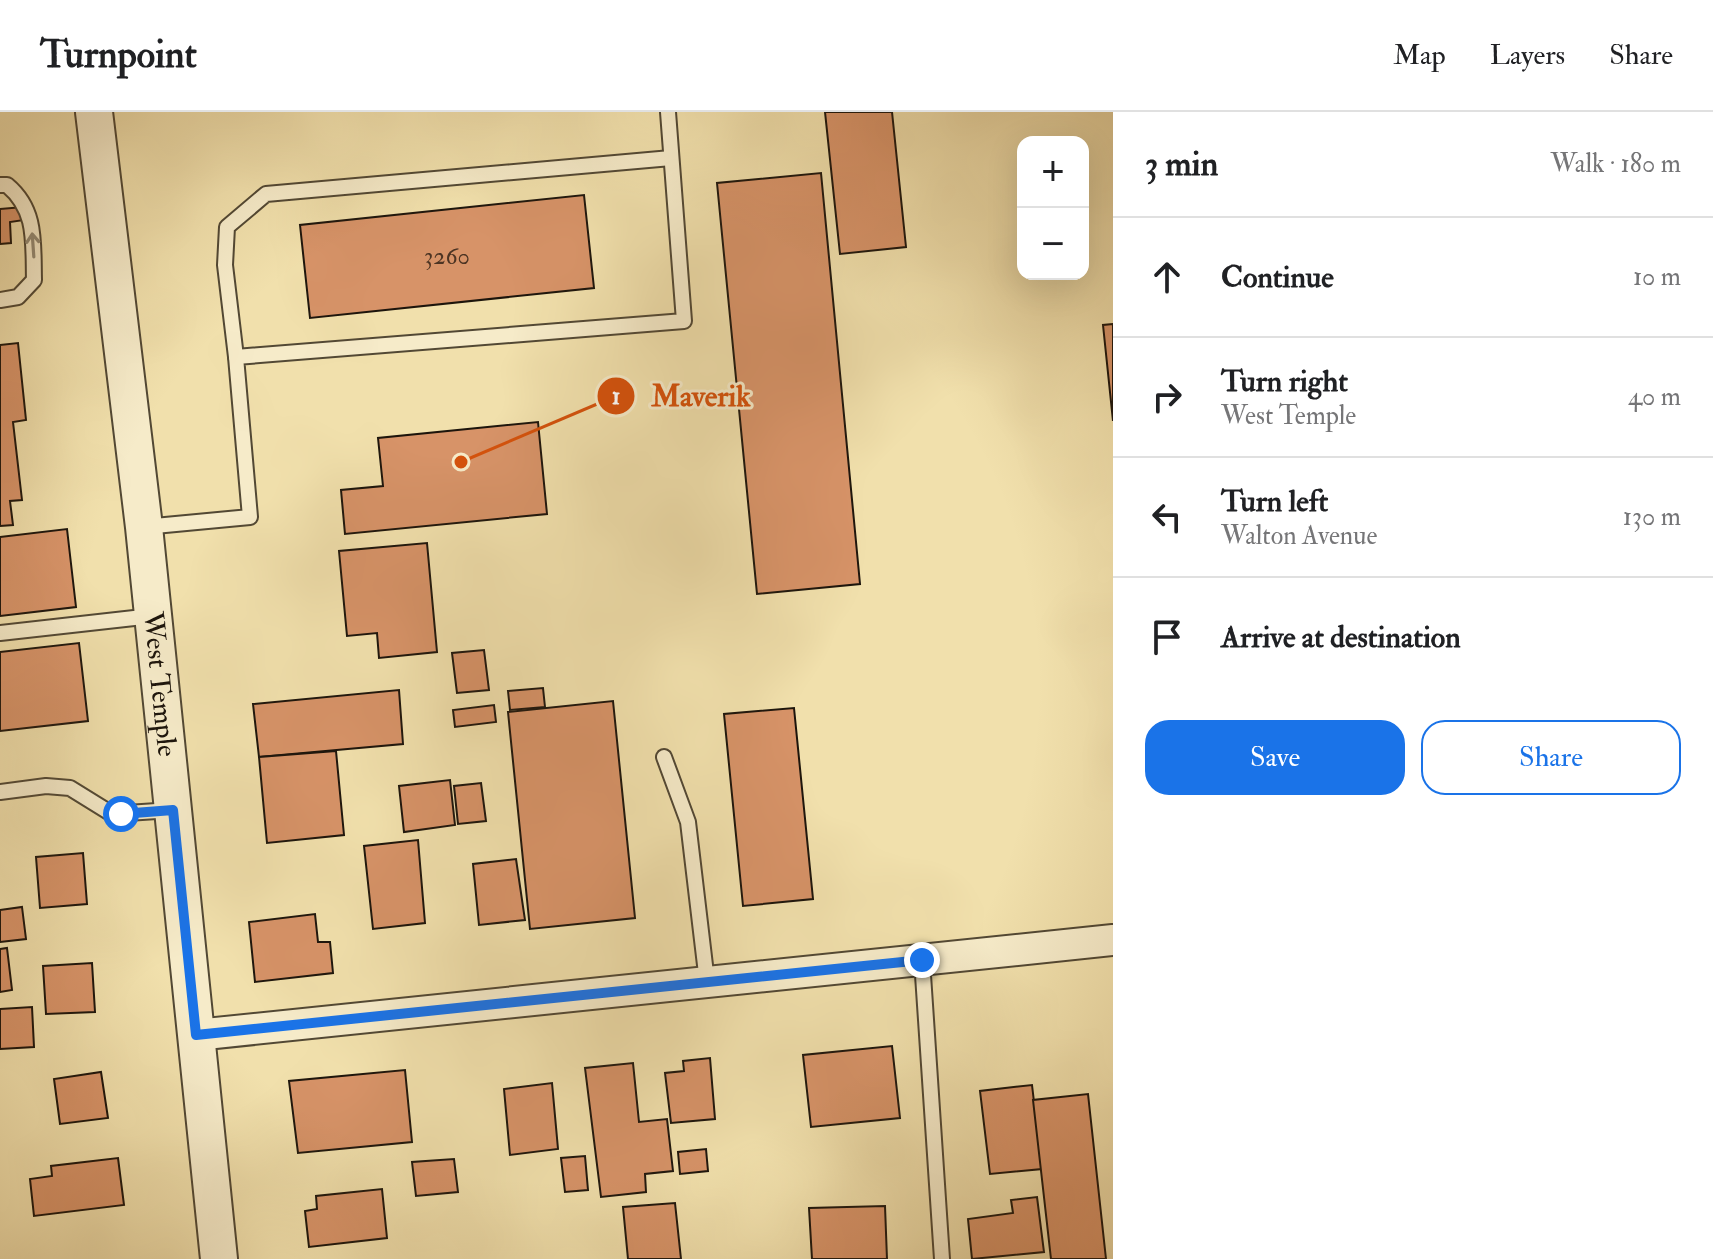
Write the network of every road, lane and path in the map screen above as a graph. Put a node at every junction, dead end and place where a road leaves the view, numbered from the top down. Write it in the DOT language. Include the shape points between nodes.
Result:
graph roads {
  1 [pos="94,112"];
  2 [pos="668,112"];
  3 [pos="671,158"];
  4 [pos="0,185"];
  5 [pos="0,300"];
  6 [pos="236,357"];
  7 [pos="144,527"];
  8 [pos="153,616"];
  9 [pos="0,633"];
  10 [pos="664,757"];
  11 [pos="0,792"];
  12 [pos="173,810"];
  13 [pos="1113,940"];
  14 [pos="922,960"];
  15 [pos="707,982"];
  16 [pos="196,1035"];
  17 [pos="219,1259"];
  18 [pos="942,1259"];
  1 -- 7 [label="street, West Temple"];
  2 -- 3 [label="lane"];
  3 -- 6 [label="lane" via="266,194 227,227 225,265"];
  3 -- 6 [label="lane" via="684,321"];
  5 -- 4 [label="lane, one-way" via="18,297 34,280 33,234 25,200"];
  6 -- 7 [label="lane" via="250,517"];
  7 -- 8 [label="street, West Temple"];
  8 -- 9 [label="lane"];
  8 -- 12 [label="street, West Temple"];
  10 -- 15 [label="lane" via="688,822"];
  11 -- 12 [label="lane" via="70,788 112,814"];
  12 -- 16 [label="street, West Temple"];
  13 -- 14 [label="street"];
  14 -- 15 [label="street"];
  14 -- 18 [label="lane"];
  15 -- 16 [label="street"];
  16 -- 17 [label="street, West Temple"];
}
